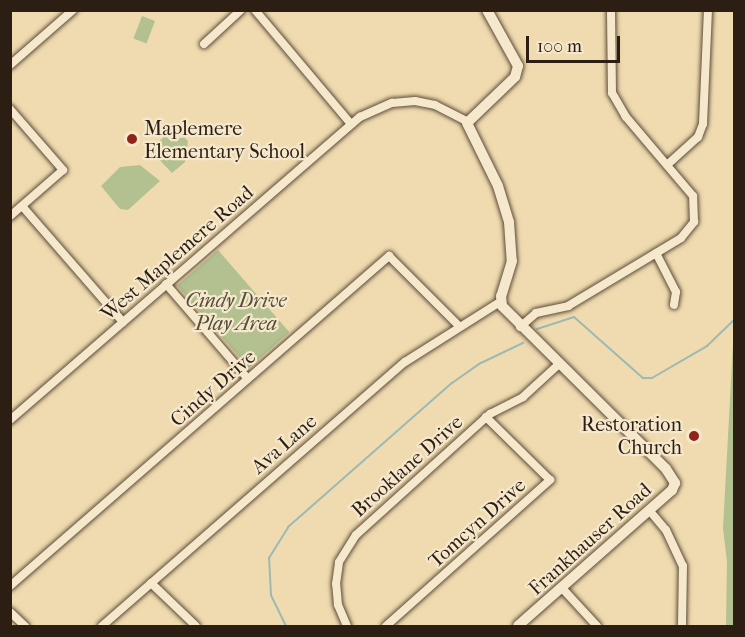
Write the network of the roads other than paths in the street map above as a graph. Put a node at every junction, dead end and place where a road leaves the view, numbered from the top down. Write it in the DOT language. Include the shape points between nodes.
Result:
graph roads {
  1 [pos="73,10"];
  2 [pos="241,10"];
  3 [pos="255,10"];
  4 [pos="487,10"];
  5 [pos="611,10"];
  6 [pos="708,10"];
  7 [pos="204,44"];
  8 [pos="10,65"];
  9 [pos="10,109"];
  10 [pos="467,121"];
  11 [pos="351,124"];
  12 [pos="667,165"];
  13 [pos="22,206"];
  14 [pos="10,216"];
  15 [pos="656,253"];
  16 [pos="166,284"];
  17 [pos="500,303"];
  18 [pos="674,305"];
  19 [pos="123,322"];
  20 [pos="459,326"];
  21 [pos="520,327"];
  22 [pos="559,364"];
  23 [pos="248,379"];
  24 [pos="486,417"];
  25 [pos="10,420"];
  26 [pos="649,510"];
  27 [pos="151,583"];
  28 [pos="10,586"];
  29 [pos="562,588"];
  30 [pos="10,612"];
  31 [pos="25,627"];
  32 [pos="102,627"];
  33 [pos="196,627"];
  34 [pos="347,627"];
  35 [pos="386,627"];
  36 [pos="518,627"];
  37 [pos="597,627"];
  38 [pos="682,627"];
  1 -- 8 [label="street"];
  2 -- 7 [label="street"];
  3 -- 11 [label="street"];
  4 -- 10 [label="street" via="516,59 518,70"];
  5 -- 12 [label="street" via="612,93 620,109"];
  6 -- 12 [label="street" via="703,124 698,137"];
  9 -- 13 [label="street" via="63,170"];
  10 -- 11 [label="street, West Maplemere Road" via="435,105 403,101 370,111"];
  10 -- 17 [label="street" via="498,186 509,222 512,261"];
  11 -- 16 [label="street, West Maplemere Road"];
  12 -- 15 [label="street" via="693,196 696,216 687,233"];
  13 -- 14 [label="street"];
  13 -- 19 [label="street"];
  15 -- 18 [label="street" via="676,292"];
  15 -- 21 [label="street" via="568,306 536,313"];
  16 -- 19 [label="street, West Maplemere Road"];
  16 -- 23 [label="street"];
  17 -- 20 [label="street, Ava Lane"];
  17 -- 21 [label="street, Frankhauser Road"];
  19 -- 25 [label="street, West Maplemere Road"];
  20 -- 23 [label="street, Cindy Drive" via="389,256"];
  20 -- 27 [label="street, Ava Lane" via="382,381"];
  21 -- 22 [label="street, Frankhauser Road"];
  22 -- 24 [label="street, Brooklane Drive" via="524,397"];
  22 -- 26 [label="street, Frankhauser Road" via="673,477 674,488"];
  23 -- 28 [label="street, Cindy Drive"];
  24 -- 34 [label="street, Brooklane Drive" via="349,543 339,562 336,584 338,605"];
  24 -- 35 [label="street, Tomcyn Drive" via="550,480"];
  26 -- 29 [label="street, Frankhauser Road"];
  26 -- 38 [label="street" via="670,536 682,566"];
  27 -- 32 [label="street, Ava Lane"];
  27 -- 33 [label="street"];
  29 -- 36 [label="street, Frankhauser Road"];
  29 -- 37 [label="street"];
  30 -- 31 [label="street"];
}
